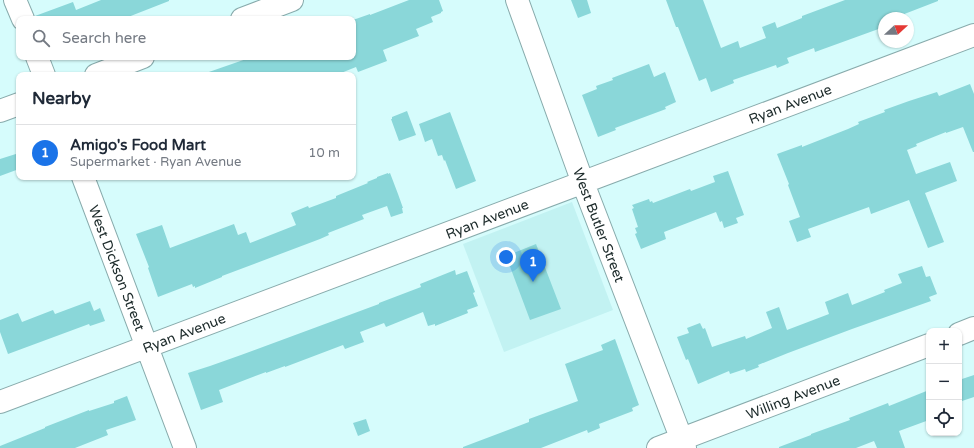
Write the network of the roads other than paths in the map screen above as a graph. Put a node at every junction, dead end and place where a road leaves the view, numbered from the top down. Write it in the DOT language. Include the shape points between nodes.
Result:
graph roads {
  1 [pos="15,0"];
  2 [pos="292,0"];
  3 [pos="517,0"];
  4 [pos="22,16"];
  5 [pos="250,16"];
  6 [pos="974,35"];
  7 [pos="38,60"];
  8 [pos="135,60"];
  9 [pos="43,72"];
  10 [pos="104,72"];
  11 [pos="16,105"];
  12 [pos="0,111"];
  13 [pos="83,180"];
  14 [pos="583,183"];
  15 [pos="974,328"];
  16 [pos="962,333"];
  17 [pos="926,346"];
  18 [pos="147,347"];
  19 [pos="0,402"];
  20 [pos="683,444"];
  21 [pos="186,448"];
  22 [pos="658,448"];
  1 -- 4 [label="street"];
  2 -- 5 [label="street"];
  3 -- 14 [label="street, West Butler Street"];
  6 -- 14 [label="street, Ryan Avenue"];
  7 -- 9 [label="street"];
  8 -- 10 [label="street"];
  11 -- 12 [label="street"];
  13 -- 18 [label="street, West Dickson Street"];
  14 -- 18 [label="street, Ryan Avenue"];
  14 -- 20 [label="street, West Butler Street"];
  15 -- 16 [label="street"];
  17 -- 20 [label="street, Willing Avenue"];
  18 -- 19 [label="street, Ryan Avenue"];
  18 -- 21 [label="street, West Dickson Street"];
  20 -- 22 [label="street, Willing Avenue"];
}
